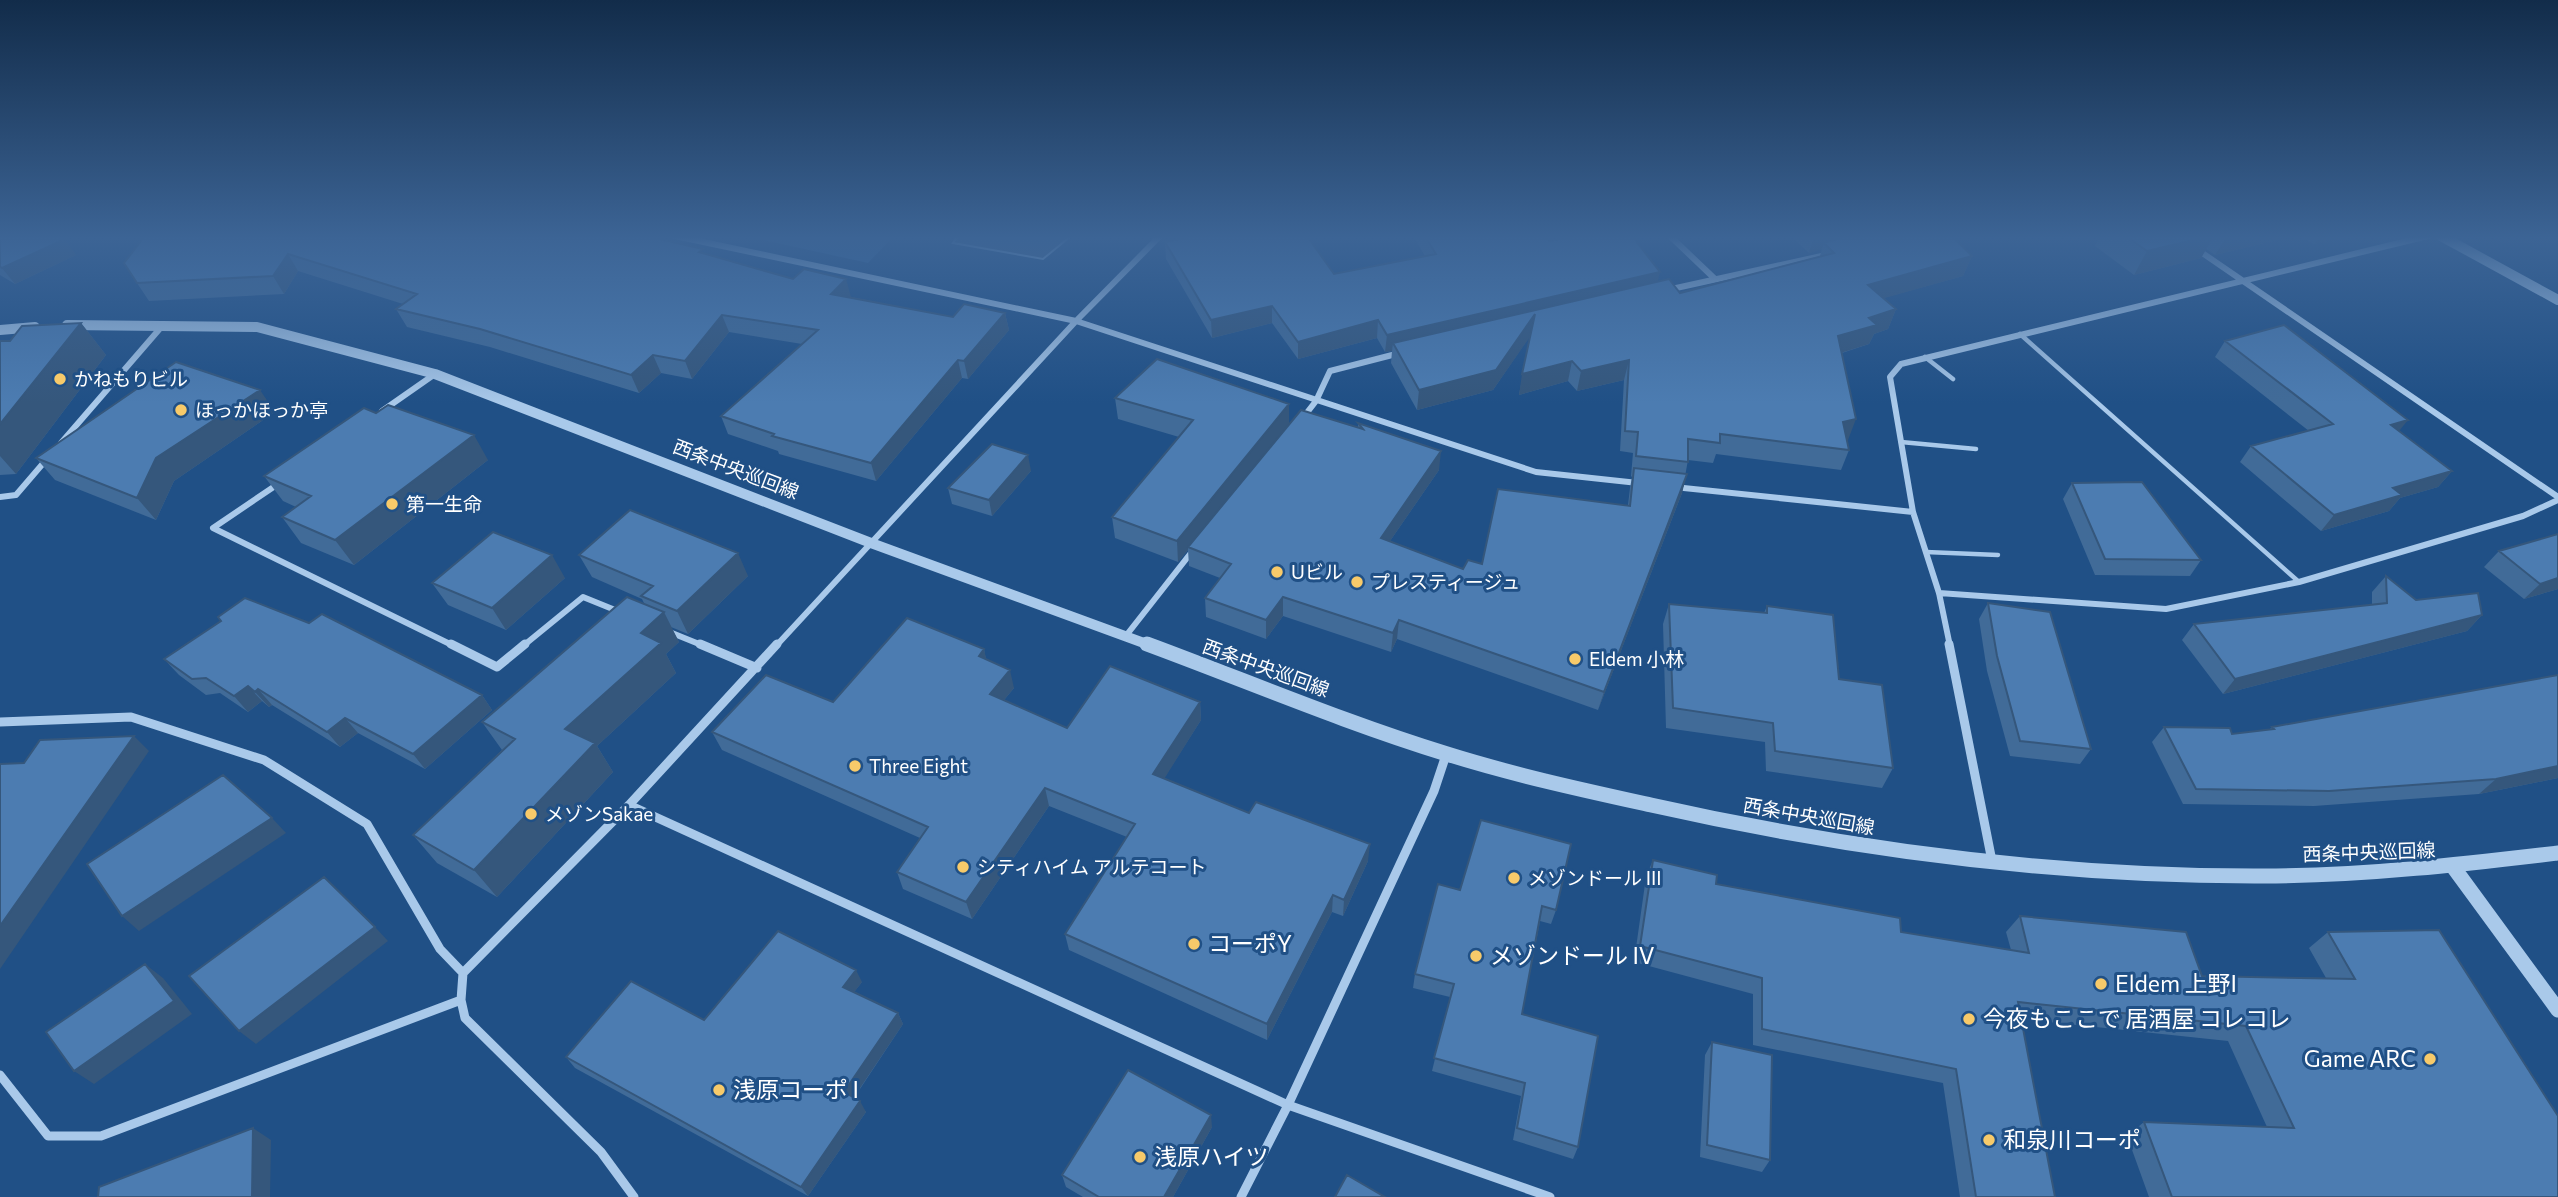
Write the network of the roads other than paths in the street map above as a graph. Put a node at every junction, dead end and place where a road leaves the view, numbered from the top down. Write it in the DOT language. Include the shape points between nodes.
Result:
graph roads {
  1 [pos="939,292"];
  2 [pos="1105,292"];
  3 [pos="2189,292"];
  4 [pos="2260,292"];
  5 [pos="1076,321"];
  6 [pos="163,324"];
  7 [pos="0,330"];
  8 [pos="2020,334"];
  9 [pos="1408,351"];
  10 [pos="1925,358"];
  11 [pos="435,374"];
  12 [pos="1953,379"];
  13 [pos="1316,401"];
  14 [pos="379,413"];
  15 [pos="1299,422"];
  16 [pos="1900,442"];
  17 [pos="59,445"];
  18 [pos="1976,449"];
  19 [pos="50,455"];
  20 [pos="291,475"];
  21 [pos="1644,484"];
  22 [pos="1671,486"];
  23 [pos="0,497"];
  24 [pos="2558,499"];
  25 [pos="1913,512"];
  26 [pos="871,543"];
  27 [pos="1197,546"];
  28 [pos="1926,552"];
  29 [pos="1998,555"];
  30 [pos="2299,582"];
  31 [pos="1938,593"];
  32 [pos="633,618"];
  33 [pos="657,628"];
  34 [pos="1125,637"];
  35 [pos="757,668"];
  36 [pos="0,722"];
  37 [pos="1446,754"];
  38 [pos="629,805"];
  39 [pos="2558,853"];
  40 [pos="1993,865"];
  41 [pos="2454,868"];
  42 [pos="463,973"];
  43 [pos="461,1000"];
  44 [pos="2558,1010"];
  45 [pos="0,1074"];
  46 [pos="1288,1105"];
  47 [pos="634,1197"];
  48 [pos="1241,1197"];
  49 [pos="1550,1197"];
  1 -- 5 [label="street"];
  2 -- 5 [label="street"];
  3 -- 8 [label="street"];
  4 -- 24 [label="street"];
  5 -- 13 [label="street"];
  5 -- 26 [label="street"];
  6 -- 7 [label="street, 西条中央巡回線"];
  6 -- 11 [label="street, 西条中央巡回線" via="257,327"];
  6 -- 17 [label="street"];
  8 -- 10 [label="street"];
  8 -- 30 [label="lane"];
  9 -- 13 [label="street" via="1330,371"];
  10 -- 12 [label="lane"];
  10 -- 16 [label="street" via="1901,363 1890,377"];
  11 -- 14 [label="street"];
  11 -- 26 [label="street, 西条中央巡回線"];
  13 -- 15 [label="street"];
  13 -- 21 [label="street" via="1536,472"];
  16 -- 18 [label="lane"];
  16 -- 25 [label="street"];
  19 -- 23 [label="street" via="16,495"];
  20 -- 32 [label="street" via="213,528 497,667 583,597"];
  22 -- 25 [label="street"];
  24 -- 30 [label="street" via="2523,516"];
  25 -- 28 [label="street"];
  26 -- 34 [label="street, 西条中央巡回線"];
  26 -- 35 [label="street"];
  27 -- 34 [label="street"];
  28 -- 29 [label="lane"];
  28 -- 31 [label="street"];
  30 -- 31 [label="street" via="2166,609"];
  31 -- 40 [label="street"];
  33 -- 35 [label="street"];
  34 -- 37 [label="street, 西条中央巡回線"];
  35 -- 38 [label="street"];
  36 -- 42 [label="street" via="131,717 264,760 367,824 440,949"];
  37 -- 40 [label="street, 西条中央巡回線" via="1805,838"];
  37 -- 46 [label="street" via="1434,791"];
  38 -- 42 [label="street"];
  38 -- 46 [label="street"];
  39 -- 41 [label="street, 西条中央巡回線"];
  40 -- 41 [label="street, 西条中央巡回線" via="2202,876"];
  41 -- 44 [label="street"];
  42 -- 43 [label="street"];
  43 -- 45 [label="street" via="101,1136 48,1136"];
  43 -- 47 [label="street" via="465,1018 601,1152"];
  46 -- 48 [label="street"];
  46 -- 49 [label="street"];
}
